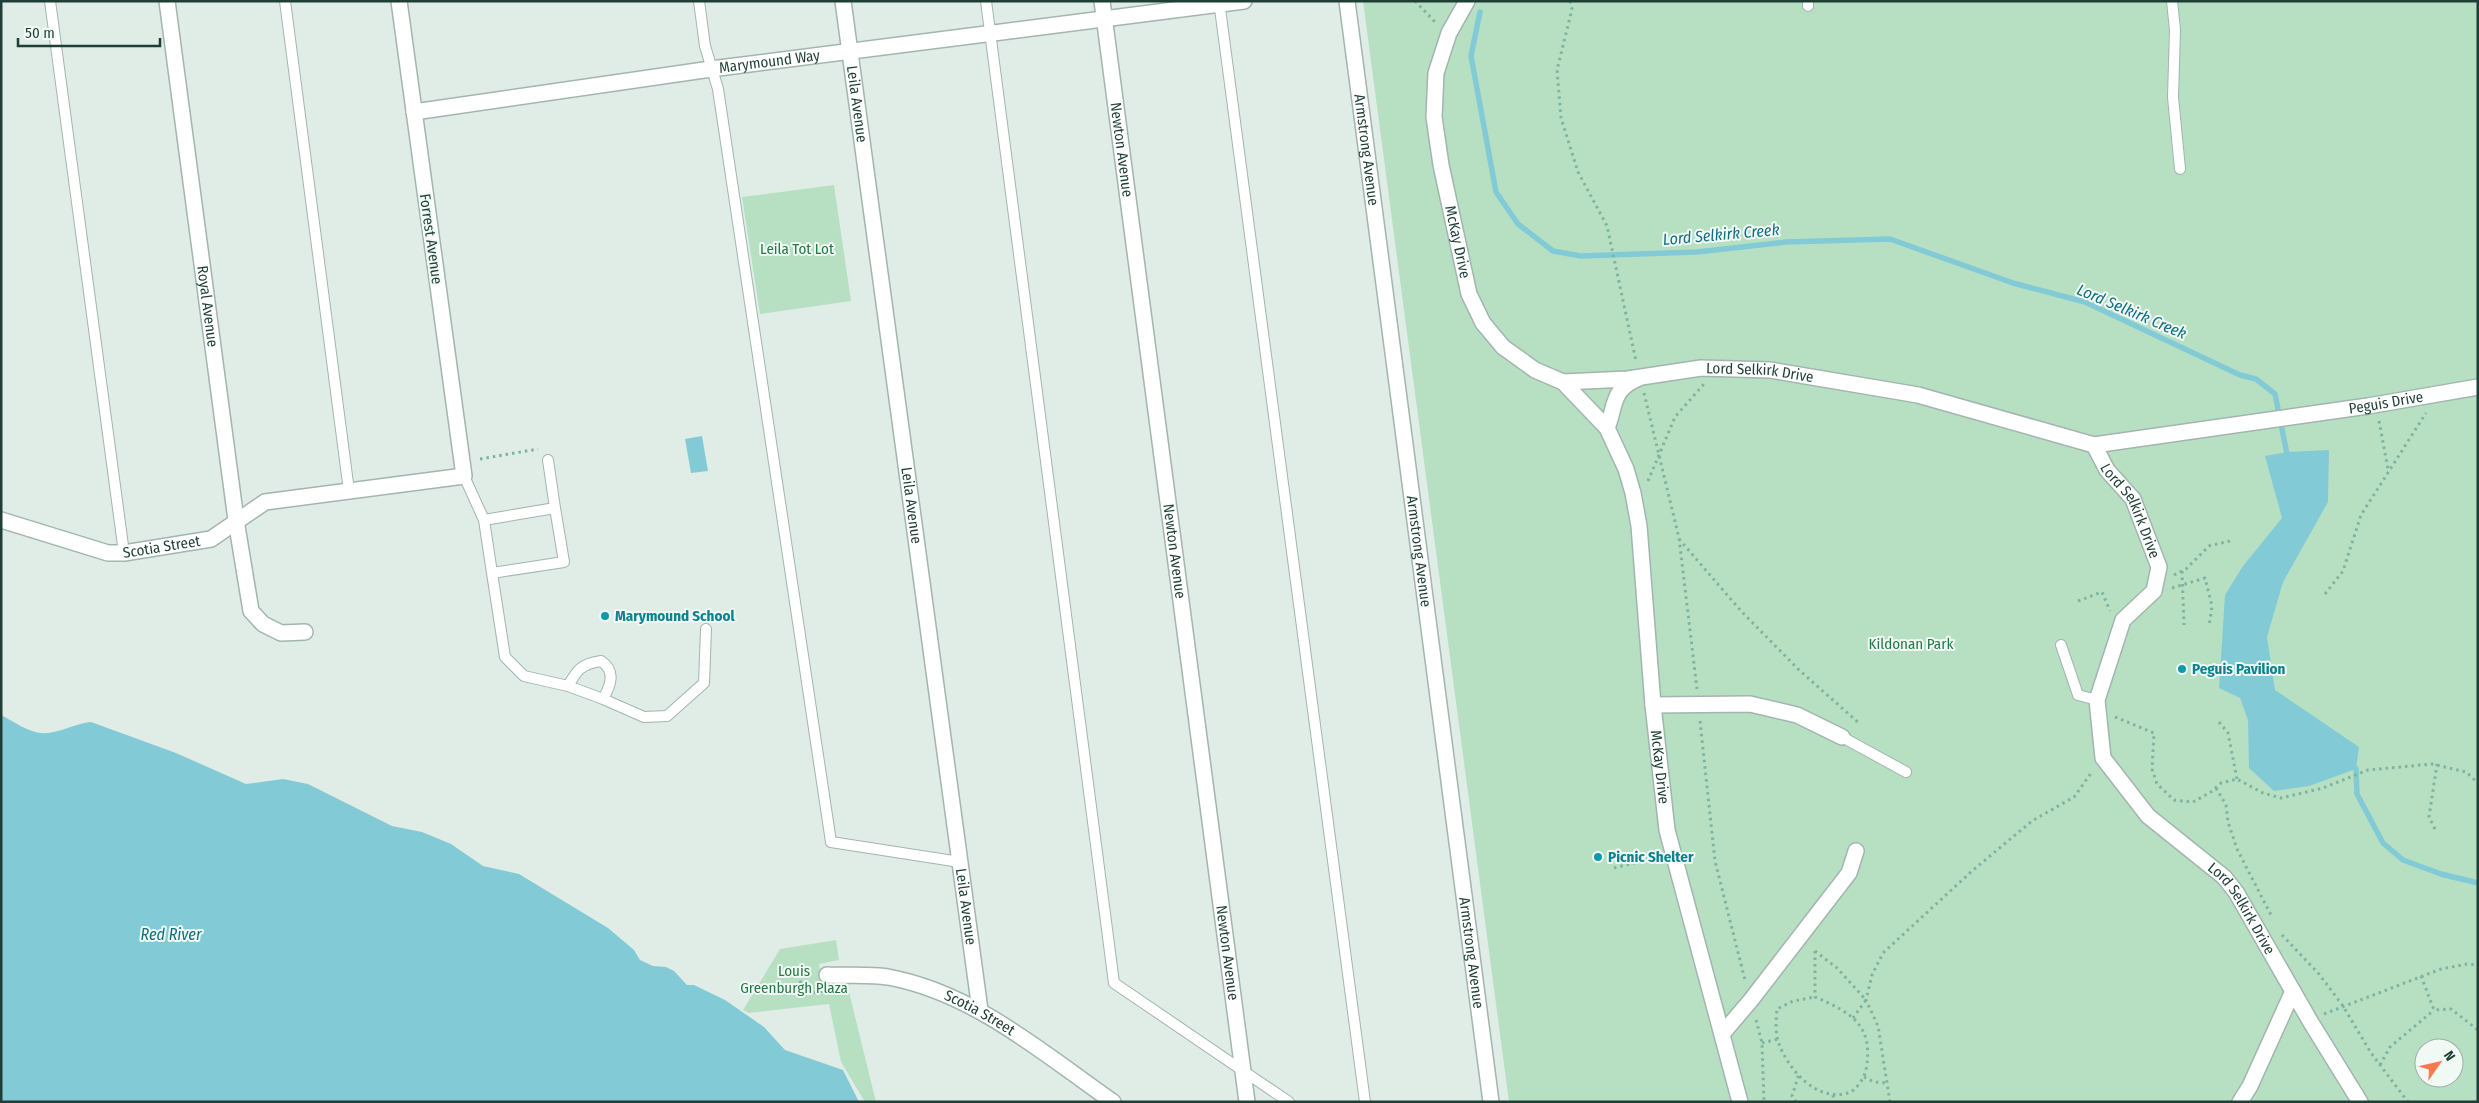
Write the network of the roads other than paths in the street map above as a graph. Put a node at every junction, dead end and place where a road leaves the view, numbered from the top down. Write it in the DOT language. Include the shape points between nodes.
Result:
graph roads {
  1 [pos="50,1"];
  2 [pos="166,1"];
  3 [pos="285,1"];
  4 [pos="399,1"];
  5 [pos="698,1"];
  6 [pos="843,1"];
  7 [pos="986,1"];
  8 [pos="1102,1"];
  9 [pos="1244,1"];
  10 [pos="1347,1"];
  11 [pos="1467,1"];
  12 [pos="2172,1"];
  13 [pos="1219,3"];
  14 [pos="1104,18"];
  15 [pos="990,34"];
  16 [pos="850,52"];
  17 [pos="711,69"];
  18 [pos="414,112"];
  19 [pos="2180,169"];
  20 [pos="1640,377"];
  21 [pos="1563,382"];
  22 [pos="2478,387"];
  23 [pos="1607,428"];
  24 [pos="2094,445"];
  25 [pos="548,460"];
  26 [pos="464,476"];
  27 [pos="349,491"];
  28 [pos="555,508"];
  29 [pos="1,520"];
  30 [pos="236,520"];
  31 [pos="484,520"];
  32 [pos="124,553"];
  33 [pos="492,573"];
  34 [pos="706,629"];
  35 [pos="306,632"];
  36 [pos="2060,645"];
  37 [pos="568,686"];
  38 [pos="603,699"];
  39 [pos="2097,700"];
  40 [pos="1653,704"];
  41 [pos="1842,737"];
  42 [pos="1906,772"];
  43 [pos="1856,851"];
  44 [pos="960,862"];
  45 [pos="827,976"];
  46 [pos="2293,991"];
  47 [pos="980,1010"];
  48 [pos="1723,1033"];
  49 [pos="1244,1072"];
  50 [pos="1113,1102"];
  51 [pos="1247,1102"];
  52 [pos="1289,1102"];
  53 [pos="1365,1102"];
  54 [pos="1491,1102"];
  55 [pos="1740,1102"];
  56 [pos="2240,1102"];
  57 [pos="2360,1102"];
  1 -- 32 [label="lane"];
  2 -- 30 [label="street, Royal Avenue"];
  3 -- 27 [label="lane"];
  4 -- 18 [label="street, Forrest Avenue"];
  5 -- 17 [label="lane"];
  6 -- 16 [label="street, Leila Avenue"];
  7 -- 15 [label="lane"];
  8 -- 14 [label="street, Newton Avenue"];
  9 -- 13 [label="street, Marymound Way"];
  10 -- 54 [label="street, Armstrong Avenue"];
  11 -- 21 [label="street, McKay Drive" via="1449,33 1436,73 1434,117 1469,294 1483,323 1503,347 1535,370"];
  12 -- 19 [label="lane" via="2175,30 2173,96"];
  13 -- 14 [label="street, Marymound Way"];
  13 -- 53 [label="lane"];
  14 -- 15 [label="street, Marymound Way"];
  14 -- 49 [label="street, Newton Avenue"];
  15 -- 16 [label="street, Marymound Way"];
  15 -- 49 [label="lane" via="1114,983"];
  16 -- 17 [label="street, Marymound Way"];
  16 -- 44 [label="street, Leila Avenue"];
  17 -- 18 [label="street, Marymound Way"];
  17 -- 44 [label="lane" via="717,83 831,842"];
  18 -- 26 [label="street, Forrest Avenue"];
  20 -- 21 [label="street, Lord Selkirk Drive"];
  20 -- 23 [label="street" via="1627,383 1614,397"];
  20 -- 24 [label="street, Lord Selkirk Drive" via="1701,368 1770,370 1918,395"];
  21 -- 23 [label="street, McKay Drive"];
  22 -- 24 [label="street, Peguis Drive"];
  23 -- 40 [label="street, McKay Drive" via="1626,470 1639,526"];
  24 -- 39 [label="street, Lord Selkirk Drive" via="2107,470 2133,499 2159,567 2154,590 2123,620"];
  25 -- 28 [label="lane"];
  26 -- 27 [label="street, Scotia Street"];
  26 -- 31 [label="lane"];
  27 -- 30 [label="street, Scotia Street" via="265,502"];
  28 -- 31 [label="lane"];
  28 -- 33 [label="lane" via="564,562"];
  29 -- 32 [label="street, Scotia Street" via="108,553"];
  30 -- 32 [label="street, Scotia Street" via="211,538"];
  30 -- 35 [label="street, Royal Avenue" via="251,611 263,624 281,633"];
  31 -- 33 [label="lane"];
  33 -- 37 [label="lane" via="505,657 524,676"];
  34 -- 38 [label="lane" via="704,683 667,716 644,718"];
  36 -- 39 [label="lane" via="2078,695"];
  37 -- 38 [label="lane"];
  37 -- 38 [label="lane" via="577,670 587,663 600,661 608,666 612,677"];
  39 -- 46 [label="street, Lord Selkirk Drive" via="2103,758 2148,816 2224,877"];
  40 -- 41 [label="street" via="1750,704 1797,715"];
  40 -- 48 [label="street, McKay Drive" via="1667,830"];
  41 -- 42 [label="lane"];
  43 -- 48 [label="street" via="1849,874"];
  44 -- 47 [label="street, Leila Avenue"];
  45 -- 47 [label="street, Scotia Street" via="887,977 931,988"];
  46 -- 56 [label="street"];
  46 -- 57 [label="street, Lord Selkirk Drive"];
  47 -- 50 [label="street, Scotia Street"];
  48 -- 55 [label="street, McKay Drive"];
  49 -- 51 [label="street, Newton Avenue"];
  49 -- 52 [label="lane"];
}
